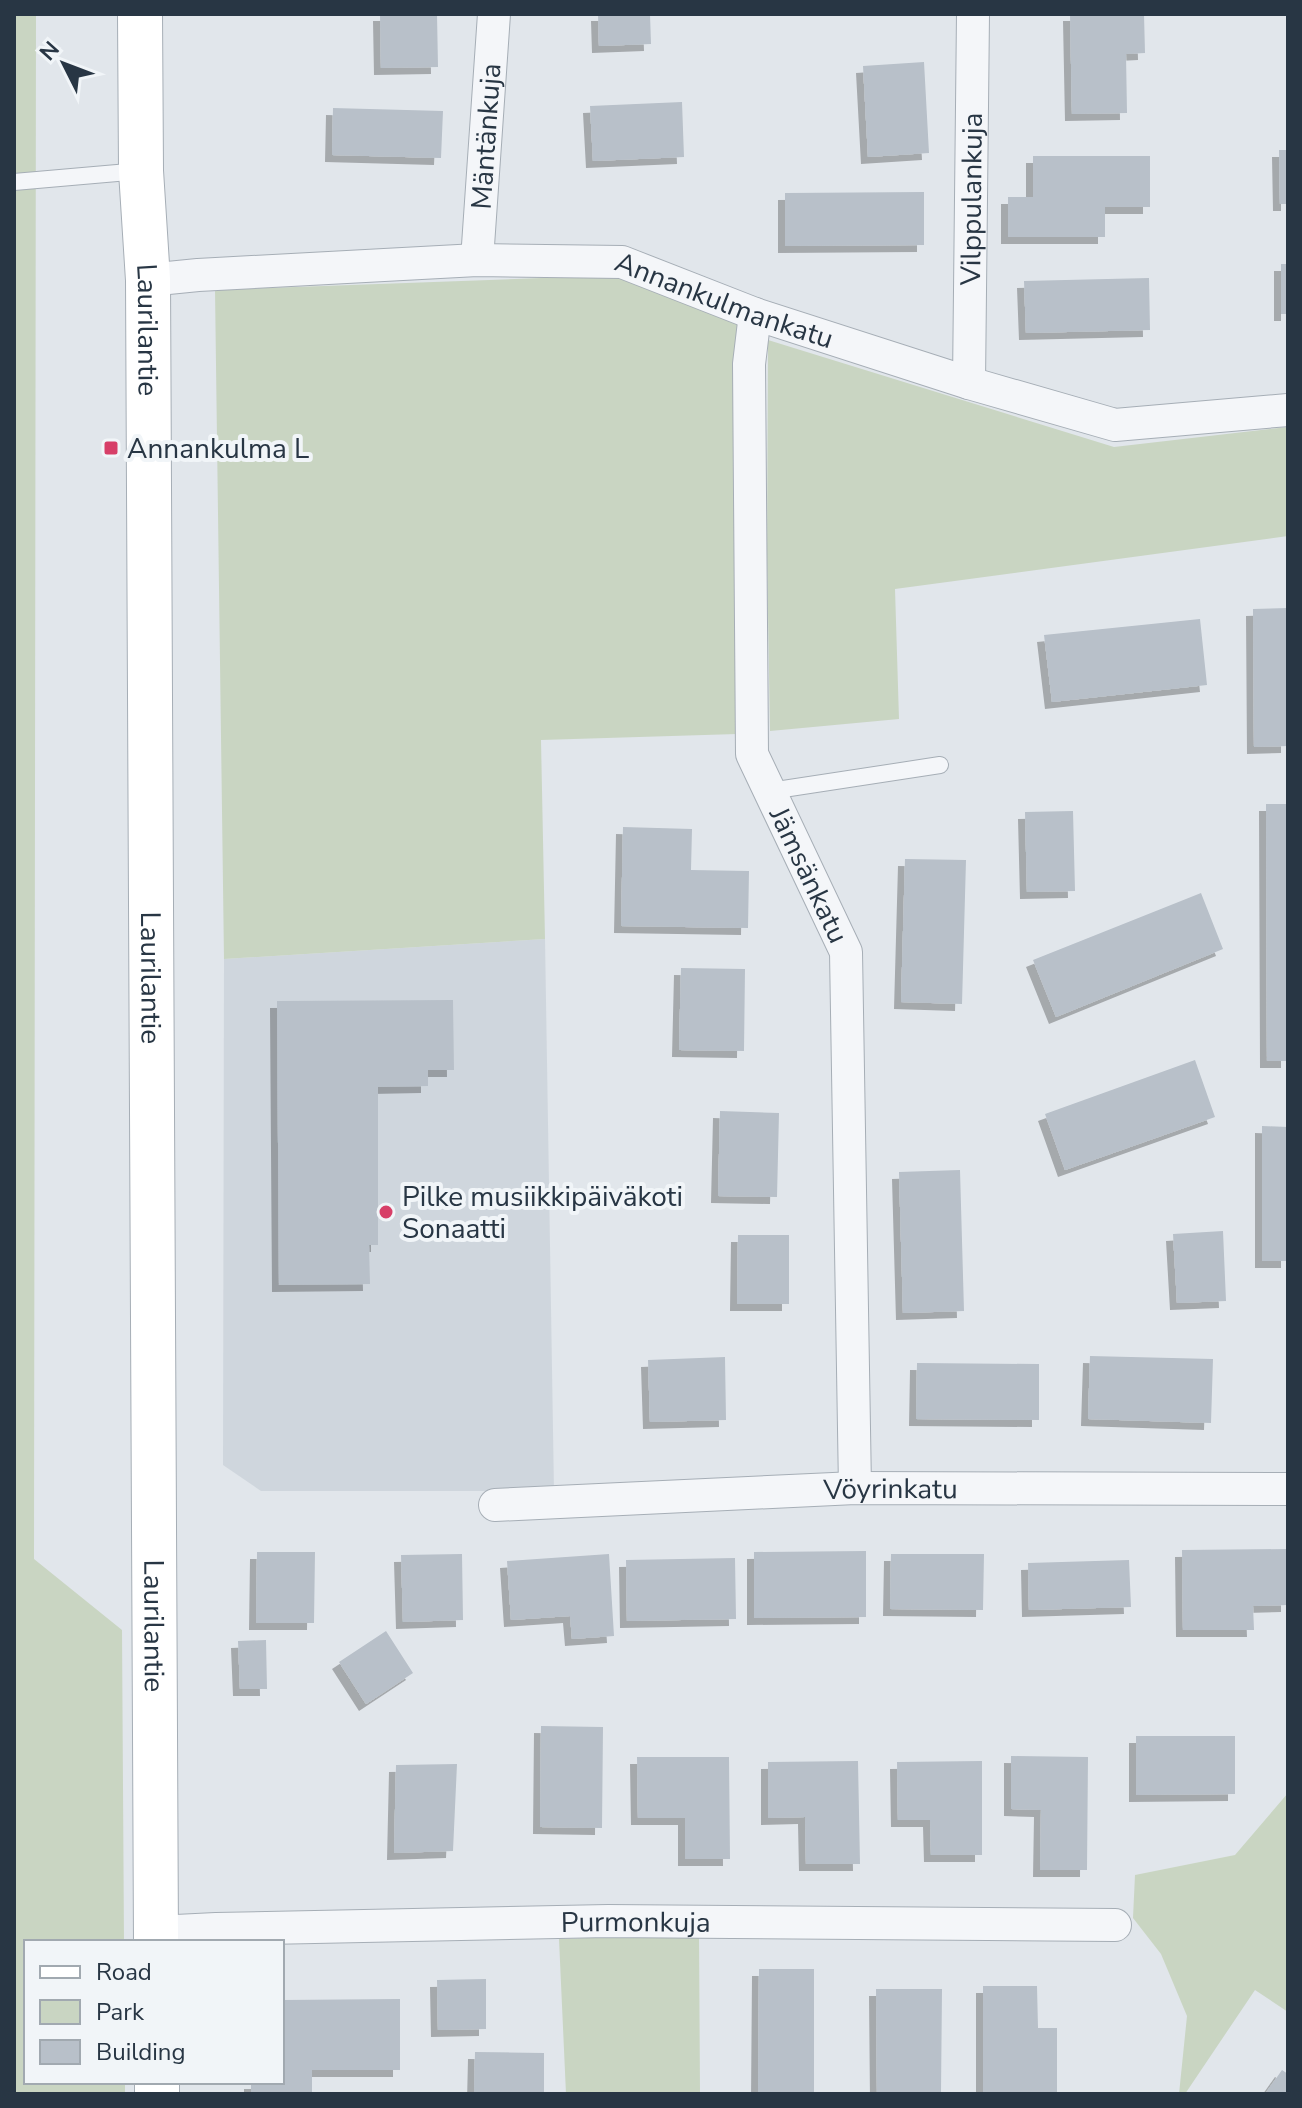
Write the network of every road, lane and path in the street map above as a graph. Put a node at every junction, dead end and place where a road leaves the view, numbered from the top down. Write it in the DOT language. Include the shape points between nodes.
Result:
graph roads {
  1 [pos="140,14"];
  2 [pos="494,14"];
  3 [pos="973,14"];
  4 [pos="141,171"];
  5 [pos="14,182"];
  6 [pos="477,260"];
  7 [pos="148,280"];
  8 [pos="755,314"];
  9 [pos="969,383"];
  10 [pos="1288,410"];
  11 [pos="940,765"];
  12 [pos="770,791"];
  13 [pos="855,1488"];
  14 [pos="1288,1489"];
  15 [pos="495,1505"];
  16 [pos="1115,1925"];
  17 [pos="156,1937"];
  1 -- 4 [label="street, Laurilantie"];
  2 -- 6 [label="street, Mäntänkuja"];
  3 -- 9 [label="street, Vilppulankuja"];
  4 -- 5 [label="lane"];
  4 -- 7 [label="street, Laurilantie"];
  6 -- 7 [label="street, Annankulmankatu"];
  6 -- 8 [label="street, Annankulmankatu" via="622,262"];
  7 -- 17 [label="street, Laurilantie"];
  8 -- 9 [label="street, Annankulmankatu"];
  8 -- 12 [label="street, Jämsänkatu" via="749,364 752,754"];
  9 -- 10 [label="street, Annankulmankatu" via="1115,425"];
  11 -- 12 [label="lane"];
  12 -- 13 [label="street, Jämsänkatu" via="846,952"];
  13 -- 14 [label="street, Vöyrinkatu"];
  13 -- 15 [label="street, Vöyrinkatu"];
  16 -- 17 [label="street, Purmonkuja" via="608,1921 216,1929"];
}
